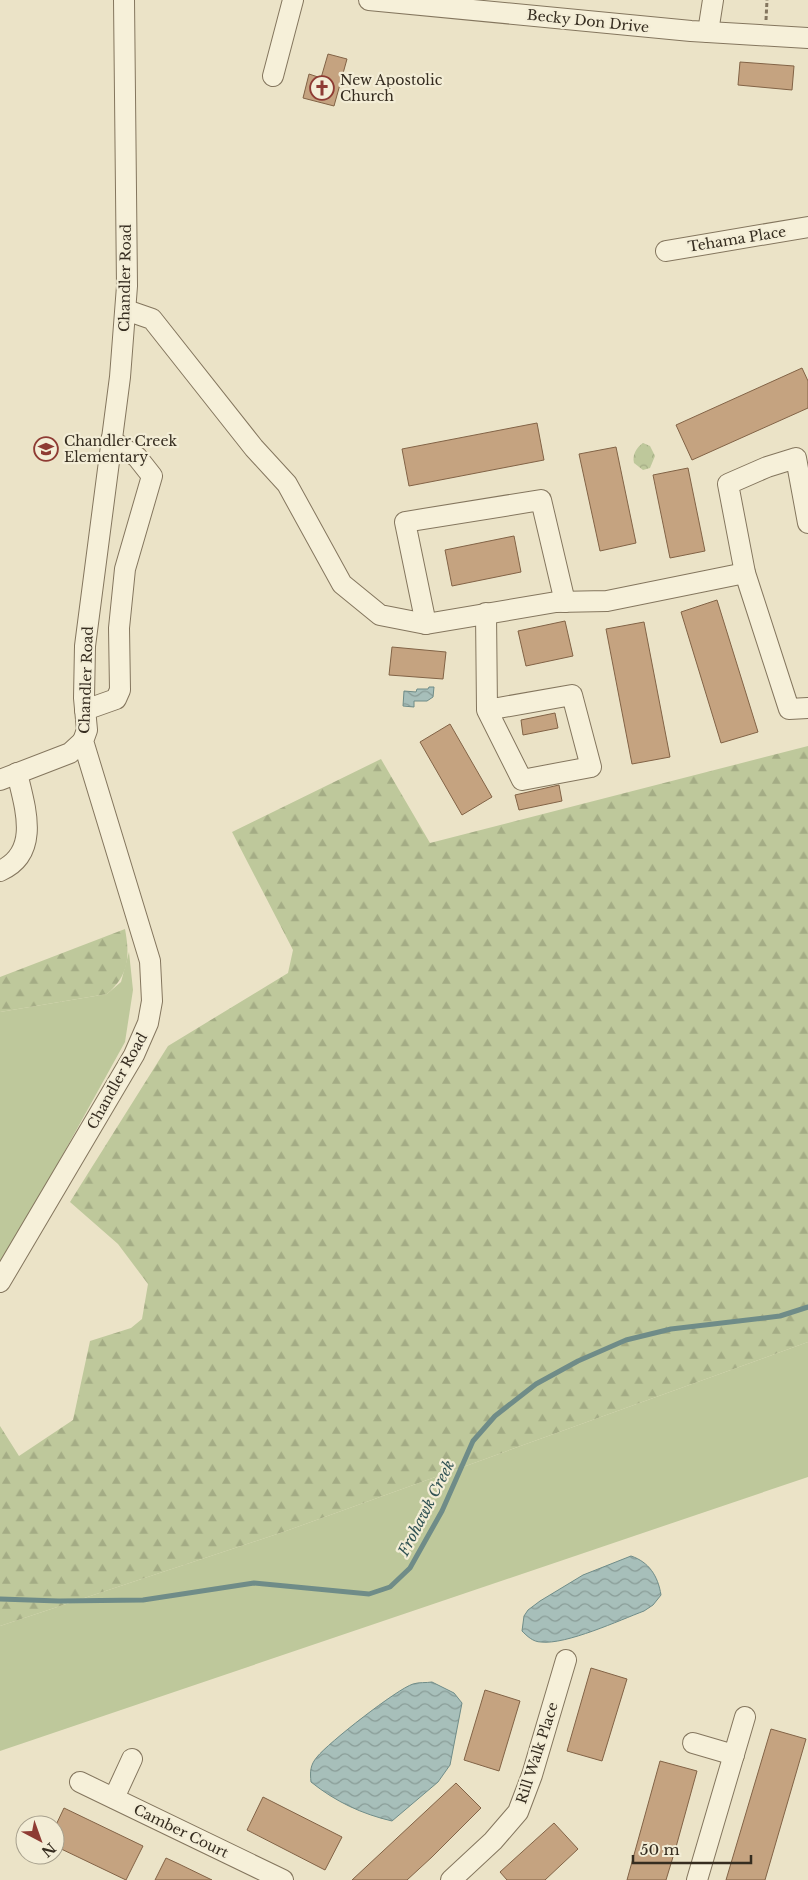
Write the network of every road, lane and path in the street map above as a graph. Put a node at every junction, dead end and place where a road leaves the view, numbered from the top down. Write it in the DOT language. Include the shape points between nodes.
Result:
graph roads {
  1 [pos="124,0"];
  2 [pos="293,0"];
  3 [pos="369,0"];
  4 [pos="713,0"];
  5 [pos="489,6"];
  6 [pos="708,32"];
  7 [pos="808,38"];
  8 [pos="273,76"];
  9 [pos="808,227"];
  10 [pos="666,251"];
  11 [pos="126,310"];
  12 [pos="111,440"];
  13 [pos="808,523"];
  14 [pos="745,573"];
  15 [pos="565,602"];
  16 [pos="486,613"];
  17 [pos="426,624"];
  18 [pos="87,625"];
  19 [pos="119,628"];
  20 [pos="808,708"];
  21 [pos="85,710"];
  22 [pos="488,710"];
  23 [pos="84,740"];
  24 [pos="8,777"];
  25 [pos="0,871"];
  26 [pos="0,1282"];
  27 [pos="566,1660"];
  28 [pos="745,1717"];
  29 [pos="693,1743"];
  30 [pos="734,1755"];
  31 [pos="132,1759"];
  32 [pos="80,1782"];
  33 [pos="114,1798"];
  34 [pos="283,1880"];
  35 [pos="451,1880"];
  36 [pos="697,1880"];
  1 -- 11 [label="street, Chandler Road"];
  2 -- 8 [label="street"];
  3 -- 5 [label="street, Becky Don Drive"];
  4 -- 6 [label="street"];
  5 -- 6 [label="street, Becky Don Drive"];
  6 -- 7 [label="street, Becky Don Drive"];
  9 -- 10 [label="street, Tehama Place"];
  11 -- 12 [label="street, Chandler Road"];
  11 -- 17 [label="street" via="152,319 254,448 287,484 342,584 380,615"];
  12 -- 18 [label="street, Chandler Road"];
  12 -- 19 [label="street" via="137,457 152,476 125,569"];
  13 -- 14 [label="street" via="796,458 728,484"];
  14 -- 15 [label="street" via="607,601"];
  14 -- 20 [label="street" via="789,709"];
  15 -- 16 [label="street"];
  15 -- 17 [label="street" via="541,500 502,506 405,522"];
  16 -- 17 [label="street"];
  16 -- 22 [label="street"];
  18 -- 19 [label="street"];
  18 -- 21 [label="street, Chandler Road"];
  19 -- 21 [label="street" via="120,690 116,699"];
  21 -- 23 [label="street, Chandler Road" via="87,730"];
  22 -- 22 [label="street" via="572,696 591,767 522,780"];
  23 -- 24 [label="street" via="70,753"];
  23 -- 26 [label="street, Chandler Road" via="150,961 152,1001 146,1029 134,1055"];
  24 -- 25 [label="street" via="28,828 19,857"];
  27 -- 35 [label="street, Rill Walk Place" via="518,1812 493,1841"];
  28 -- 30 [label="street"];
  29 -- 30 [label="street"];
  30 -- 36 [label="street"];
  31 -- 33 [label="street"];
  32 -- 33 [label="street, Camber Court"];
  33 -- 34 [label="street, Camber Court"];
}
